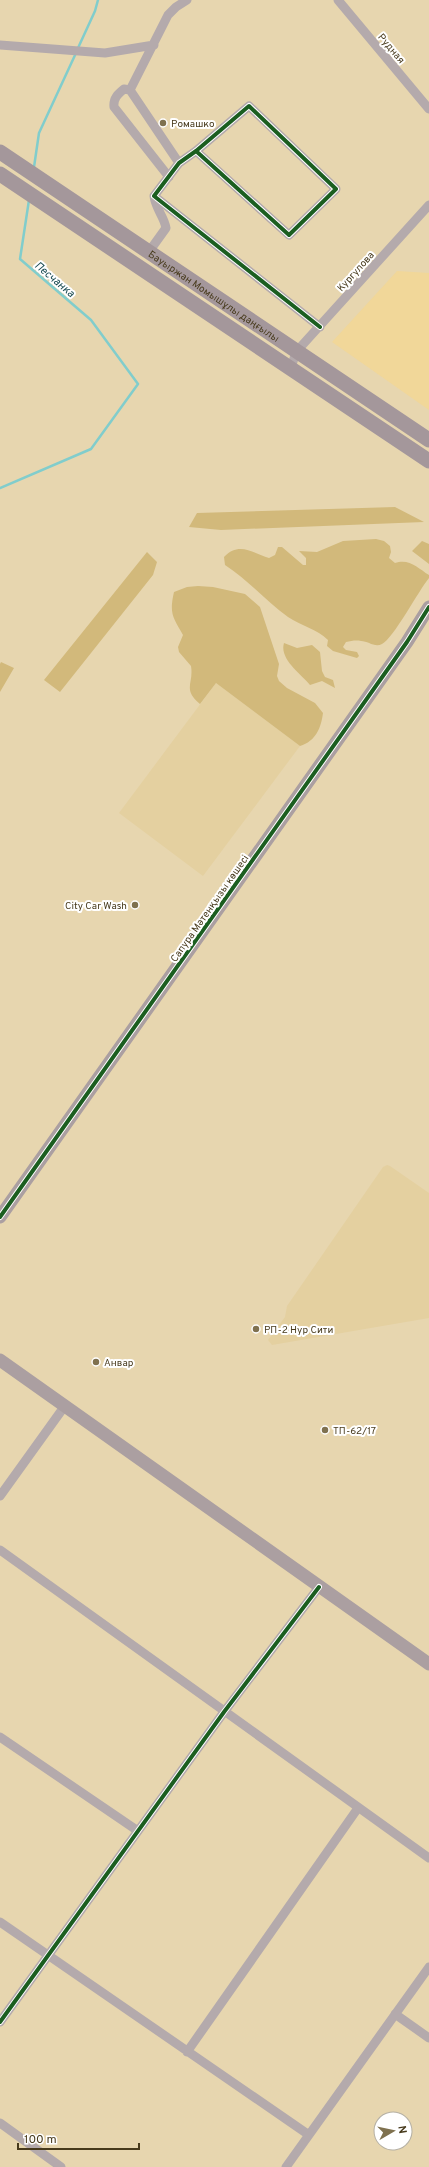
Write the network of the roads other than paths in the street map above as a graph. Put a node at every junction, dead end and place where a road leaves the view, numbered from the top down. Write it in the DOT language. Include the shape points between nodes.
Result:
graph roads {
  1 [pos="187,0"];
  2 [pos="338,0"];
  3 [pos="0,45"];
  4 [pos="154,45"];
  5 [pos="130,90"];
  6 [pos="429,109"];
  7 [pos="196,151"];
  8 [pos="0,152"];
  9 [pos="179,163"];
  10 [pos="0,174"];
  11 [pos="168,177"];
  12 [pos="154,196"];
  13 [pos="429,205"];
  14 [pos="148,253"];
  15 [pos="320,327"];
  16 [pos="296,352"];
  17 [pos="290,368"];
  18 [pos="429,440"];
  19 [pos="429,461"];
  20 [pos="429,607"];
  21 [pos="0,1217"];
  22 [pos="0,1360"];
  23 [pos="64,1407"];
  24 [pos="0,1496"];
  25 [pos="0,1550"];
  26 [pos="320,1587"];
  27 [pos="429,1664"];
  28 [pos="224,1712"];
  29 [pos="0,1737"];
  30 [pos="358,1808"];
  31 [pos="138,1831"];
  32 [pos="429,1858"];
  33 [pos="0,1922"];
  34 [pos="48,1955"];
  35 [pos="429,1967"];
  36 [pos="395,2014"];
  37 [pos="0,2022"];
  38 [pos="429,2038"];
  39 [pos="187,2052"];
  40 [pos="0,2123"];
  41 [pos="309,2135"];
  42 [pos="61,2167"];
  43 [pos="286,2167"];
  1 -- 4 [label="street" via="168,15"];
  2 -- 6 [label="street, Рудная"];
  3 -- 4 [label="street" via="105,53"];
  4 -- 5 [label="street"];
  5 -- 9 [label="street"];
  5 -- 11 [label="street" via="124,89 117,95 113,102 114,107"];
  7 -- 7 [label="street" via="289,235 336,188 249,106"];
  7 -- 9 [label="street"];
  8 -- 14 [label="main road, Бауыржан Момышұлы даңғылы"];
  9 -- 11 [label="street"];
  10 -- 17 [label="main road, Бауыржан Момышұлы даңғылы"];
  11 -- 12 [label="street"];
  12 -- 14 [label="street" via="166,228"];
  12 -- 15 [label="street"];
  13 -- 15 [label="street, Кургулова"];
  14 -- 16 [label="main road, Бауыржан Момышұлы даңғылы"];
  15 -- 16 [label="street, Кургулова"];
  16 -- 17 [label="street"];
  16 -- 18 [label="main road, Бауыржан Момышұлы даңғылы"];
  17 -- 19 [label="main road, Бауыржан Момышұлы даңғылы"];
  20 -- 21 [label="street, Сапура Мәтенқызы көшесі"];
  22 -- 23 [label="street"];
  23 -- 24 [label="street"];
  23 -- 26 [label="street"];
  25 -- 28 [label="street"];
  26 -- 27 [label="street"];
  26 -- 28 [label="street"];
  28 -- 30 [label="street"];
  28 -- 31 [label="street"];
  29 -- 31 [label="street"];
  30 -- 32 [label="street"];
  30 -- 39 [label="street"];
  31 -- 34 [label="street"];
  33 -- 34 [label="street"];
  34 -- 37 [label="street"];
  34 -- 39 [label="street"];
  35 -- 36 [label="street"];
  36 -- 38 [label="street"];
  36 -- 41 [label="street"];
  39 -- 41 [label="street"];
  40 -- 42 [label="street"];
  41 -- 43 [label="street"];
}
